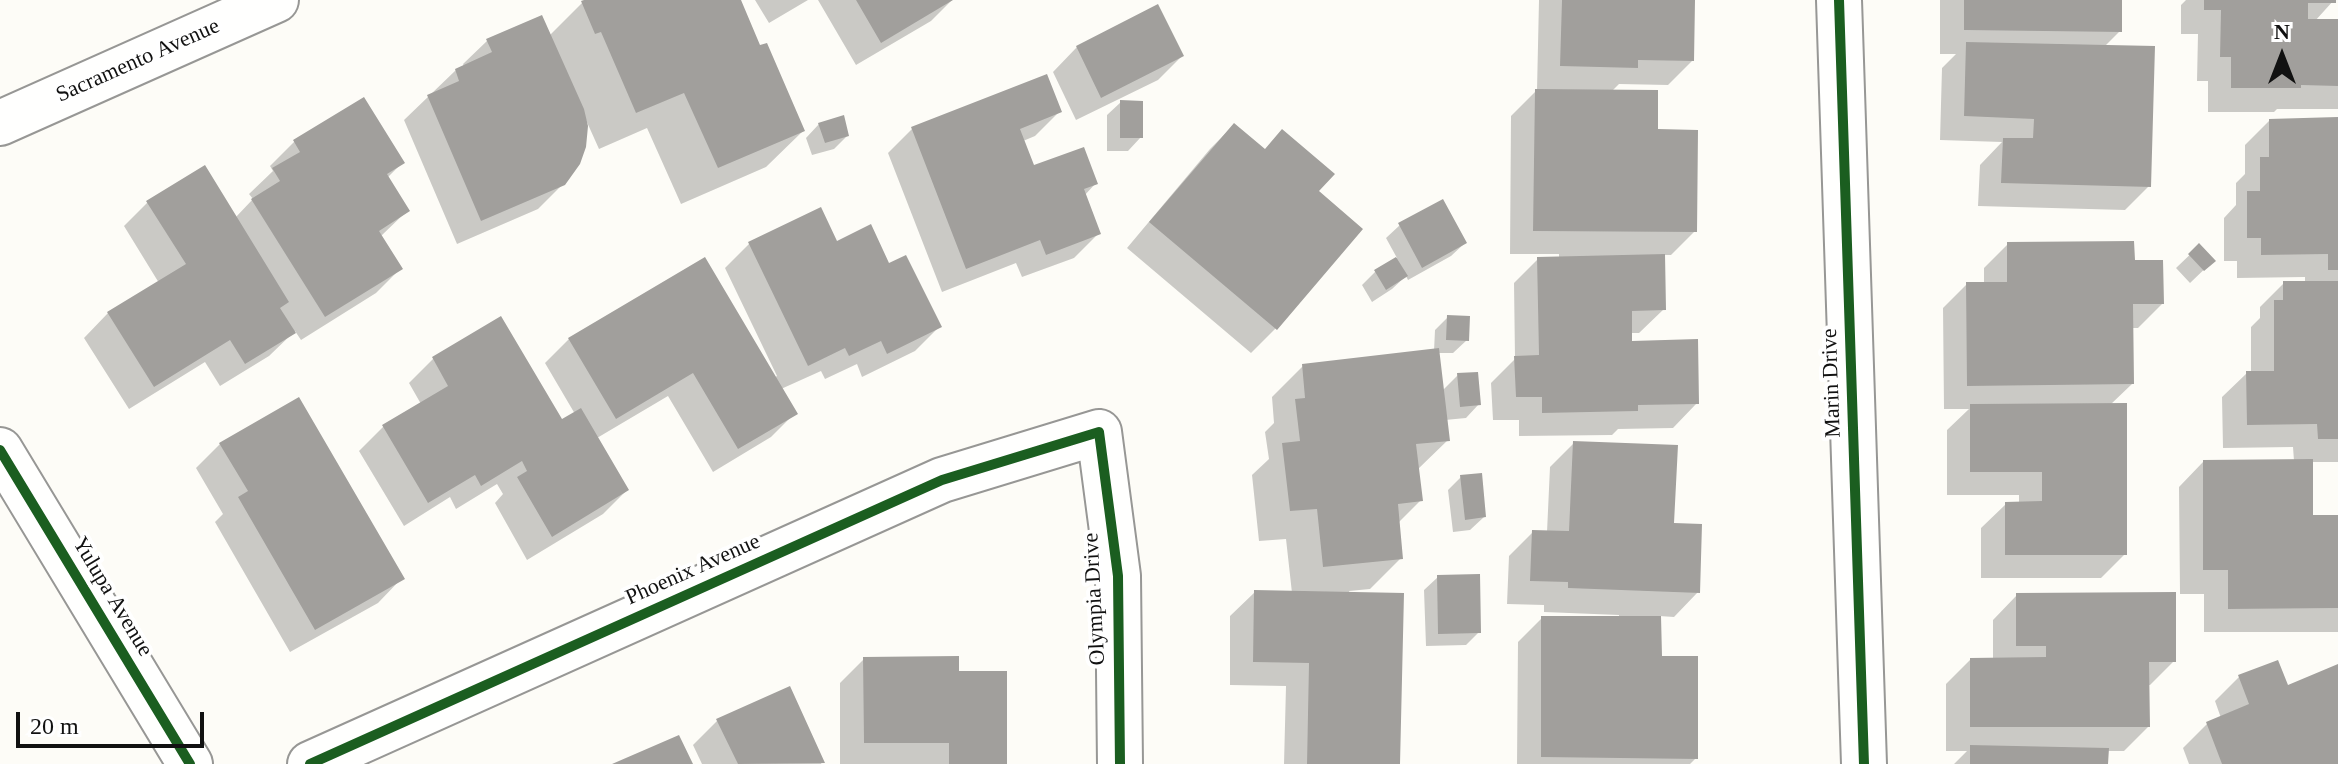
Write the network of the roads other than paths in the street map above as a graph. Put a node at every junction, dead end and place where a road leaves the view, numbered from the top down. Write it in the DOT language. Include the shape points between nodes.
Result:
graph roads {
  1 [pos="276,0"];
  2 [pos="1839,0"];
  3 [pos="0,123"];
  4 [pos="1099,432"];
  5 [pos="0,450"];
  6 [pos="190,764"];
  7 [pos="310,764"];
  8 [pos="1120,764"];
  9 [pos="1864,764"];
  1 -- 3 [label="street, Sacramento Avenue"];
  2 -- 9 [label="street, Marin Drive"];
  4 -- 7 [label="street, Phoenix Avenue" via="942,480"];
  4 -- 8 [label="street, Olympia Drive" via="1118,576"];
  5 -- 6 [label="street, Yulupa Avenue"];
}
